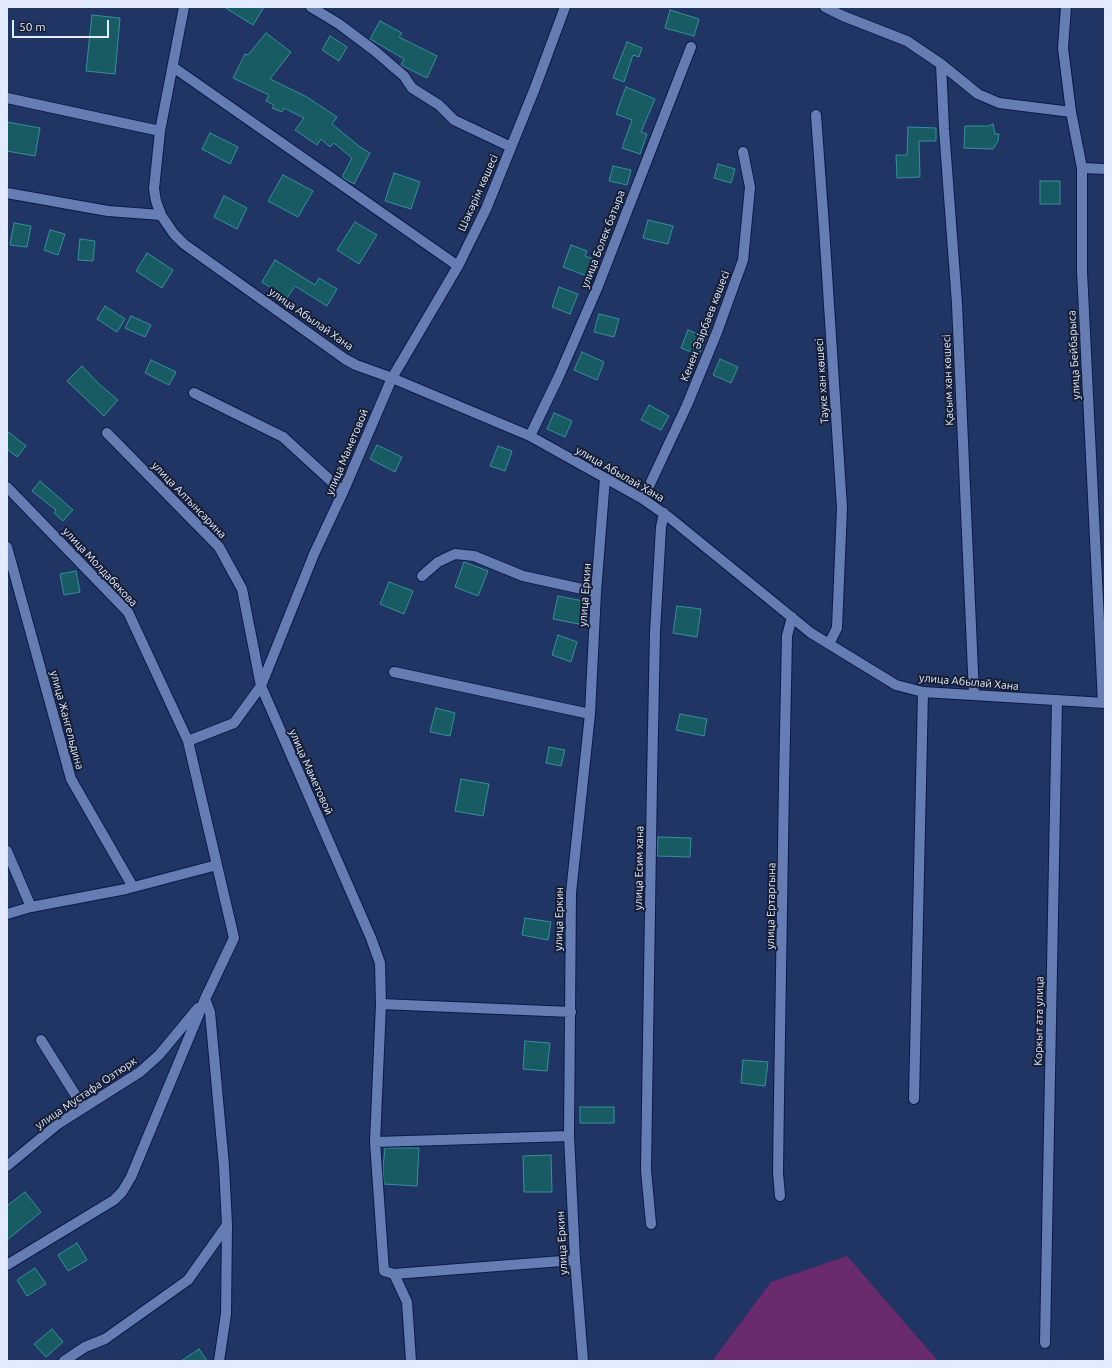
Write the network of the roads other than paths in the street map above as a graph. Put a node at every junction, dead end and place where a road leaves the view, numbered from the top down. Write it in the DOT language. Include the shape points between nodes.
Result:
graph roads {
  1 [pos="184,7"];
  2 [pos="310,7"];
  3 [pos="565,7"];
  4 [pos="825,7"];
  5 [pos="1066,7"];
  6 [pos="691,47"];
  7 [pos="942,64"];
  8 [pos="173,67"];
  9 [pos="7,98"];
  10 [pos="1071,112"];
  11 [pos="816,115"];
  12 [pos="160,131"];
  13 [pos="511,147"];
  14 [pos="743,152"];
  15 [pos="1082,168"];
  16 [pos="1105,169"];
  17 [pos="7,193"];
  18 [pos="161,215"];
  19 [pos="458,266"];
  20 [pos="392,378"];
  21 [pos="194,393"];
  22 [pos="107,433"];
  23 [pos="530,436"];
  24 [pos="605,478"];
  25 [pos="7,487"];
  26 [pos="343,492"];
  27 [pos="643,499"];
  28 [pos="664,513"];
  29 [pos="7,547"];
  30 [pos="422,576"];
  31 [pos="596,592"];
  32 [pos="792,617"];
  33 [pos="829,644"];
  34 [pos="394,672"];
  35 [pos="261,686"];
  36 [pos="923,692"];
  37 [pos="974,695"];
  38 [pos="1057,700"];
  39 [pos="1104,703"];
  40 [pos="590,714"];
  41 [pos="188,741"];
  42 [pos="7,851"];
  43 [pos="217,865"];
  44 [pos="133,887"];
  45 [pos="32,907"];
  46 [pos="7,914"];
  47 [pos="205,999"];
  48 [pos="381,1004"];
  49 [pos="570,1012"];
  50 [pos="41,1040"];
  51 [pos="914,1099"];
  52 [pos="83,1107"];
  53 [pos="570,1136"];
  54 [pos="375,1142"];
  55 [pos="7,1166"];
  56 [pos="780,1196"];
  57 [pos="650,1224"];
  58 [pos="227,1226"];
  59 [pos="575,1260"];
  60 [pos="7,1265"];
  61 [pos="394,1274"];
  62 [pos="1045,1343"];
  63 [pos="64,1361"];
  64 [pos="219,1361"];
  65 [pos="411,1361"];
  66 [pos="583,1361"];
  1 -- 8 [label="street, улица Абылай Хана"];
  2 -- 13 [label="street" via="340,24 375,51 404,76 412,88 439,105 454,120"];
  3 -- 13 [label="street, Шәкәрім көшесі"];
  4 -- 7 [label="street" via="907,41"];
  5 -- 10 [label="street, улица Бейбарыса" via="1063,48"];
  6 -- 23 [label="street, улица Болек батыра" via="598,286"];
  7 -- 10 [label="street" via="978,94 999,103"];
  7 -- 37 [label="street, Қасым хан көшесі" via="957,304"];
  8 -- 12 [label="street, улица Абылай Хана"];
  8 -- 19 [label="street"];
  9 -- 12 [label="street"];
  10 -- 15 [label="street, улица Бейбарыса"];
  11 -- 33 [label="street, Тәуке хан көшесі" via="842,508 837,628"];
  12 -- 18 [label="street, улица Абылай Хана" via="154,189"];
  13 -- 19 [label="street, Шәкәрім көшесі" via="486,209"];
  14 -- 27 [label="street, Кенен Әзірбаев көшесі" via="750,187 743,260 687,405"];
  15 -- 16 [label="street"];
  15 -- 39 [label="street, улица Бейбарыса" via="1082,271"];
  17 -- 18 [label="street" via="108,211"];
  18 -- 20 [label="street, улица Абылай Хана" via="184,244 336,353 356,365"];
  19 -- 20 [label="street, Шәкәрім көшесі"];
  20 -- 23 [label="street, улица Абылай Хана"];
  20 -- 26 [label="street, улица Маметовой"];
  21 -- 26 [label="street" via="283,437"];
  22 -- 35 [label="street, улица Алтынсарина" via="219,547 242,589"];
  23 -- 24 [label="street, улица Абылай Хана"];
  24 -- 27 [label="street, улица Абылай Хана"];
  24 -- 31 [label="street, улица Еркин"];
  25 -- 41 [label="street, улица Молдабекова" via="128,612"];
  26 -- 35 [label="street, улица Маметовой" via="314,554"];
  27 -- 28 [label="street, улица Абылай Хана"];
  28 -- 32 [label="street, улица Абылай Хана"];
  28 -- 57 [label="street, улица Есим хана" via="655,632 652,772 646,1163"];
  29 -- 44 [label="street, улица Жангельдина" via="71,779"];
  30 -- 31 [label="street" via="438,562 455,554 474,556 523,576"];
  31 -- 40 [label="street, улица Еркин"];
  32 -- 33 [label="street, улица Абылай Хана"];
  32 -- 56 [label="street, улица Ертаргына" via="788,636 784,767 778,1173"];
  33 -- 36 [label="street, улица Абылай Хана" via="896,685"];
  34 -- 40 [label="street"];
  35 -- 41 [label="street" via="234,724"];
  35 -- 48 [label="street, улица Маметовой" via="371,938 380,963"];
  36 -- 37 [label="street, улица Абылай Хана"];
  36 -- 51 [label="street"];
  37 -- 38 [label="street, улица Абылай Хана"];
  38 -- 39 [label="street, улица Абылай Хана"];
  38 -- 62 [label="street, Коркыт ата улица"];
  40 -- 49 [label="street, улица Еркин" via="571,893"];
  41 -- 43 [label="street, улица Молдабекова"];
  42 -- 45 [label="street"];
  43 -- 44 [label="street"];
  43 -- 47 [label="street, улица Молдабекова" via="234,938"];
  44 -- 45 [label="street"];
  45 -- 46 [label="street"];
  47 -- 52 [label="street, улица Мустафа Озтюрк" via="154,1060 140,1072"];
  47 -- 58 [label="street" via="210,1012"];
  47 -- 60 [label="street" via="131,1177 122,1192 114,1200"];
  48 -- 49 [label="street"];
  48 -- 54 [label="street, улица Маметовой"];
  49 -- 53 [label="street, улица Еркин"];
  50 -- 52 [label="street"];
  52 -- 55 [label="street, улица Мустафа Озтюрк"];
  53 -- 54 [label="street"];
  53 -- 59 [label="street, улица Еркин"];
  54 -- 61 [label="street, улица Маметовой" via="384,1271"];
  58 -- 63 [label="street" via="188,1280 106,1339 85,1347"];
  58 -- 64 [label="street" via="226,1314"];
  59 -- 61 [label="street"];
  59 -- 66 [label="street, улица Еркин"];
  61 -- 65 [label="street" via="407,1302"];
}
